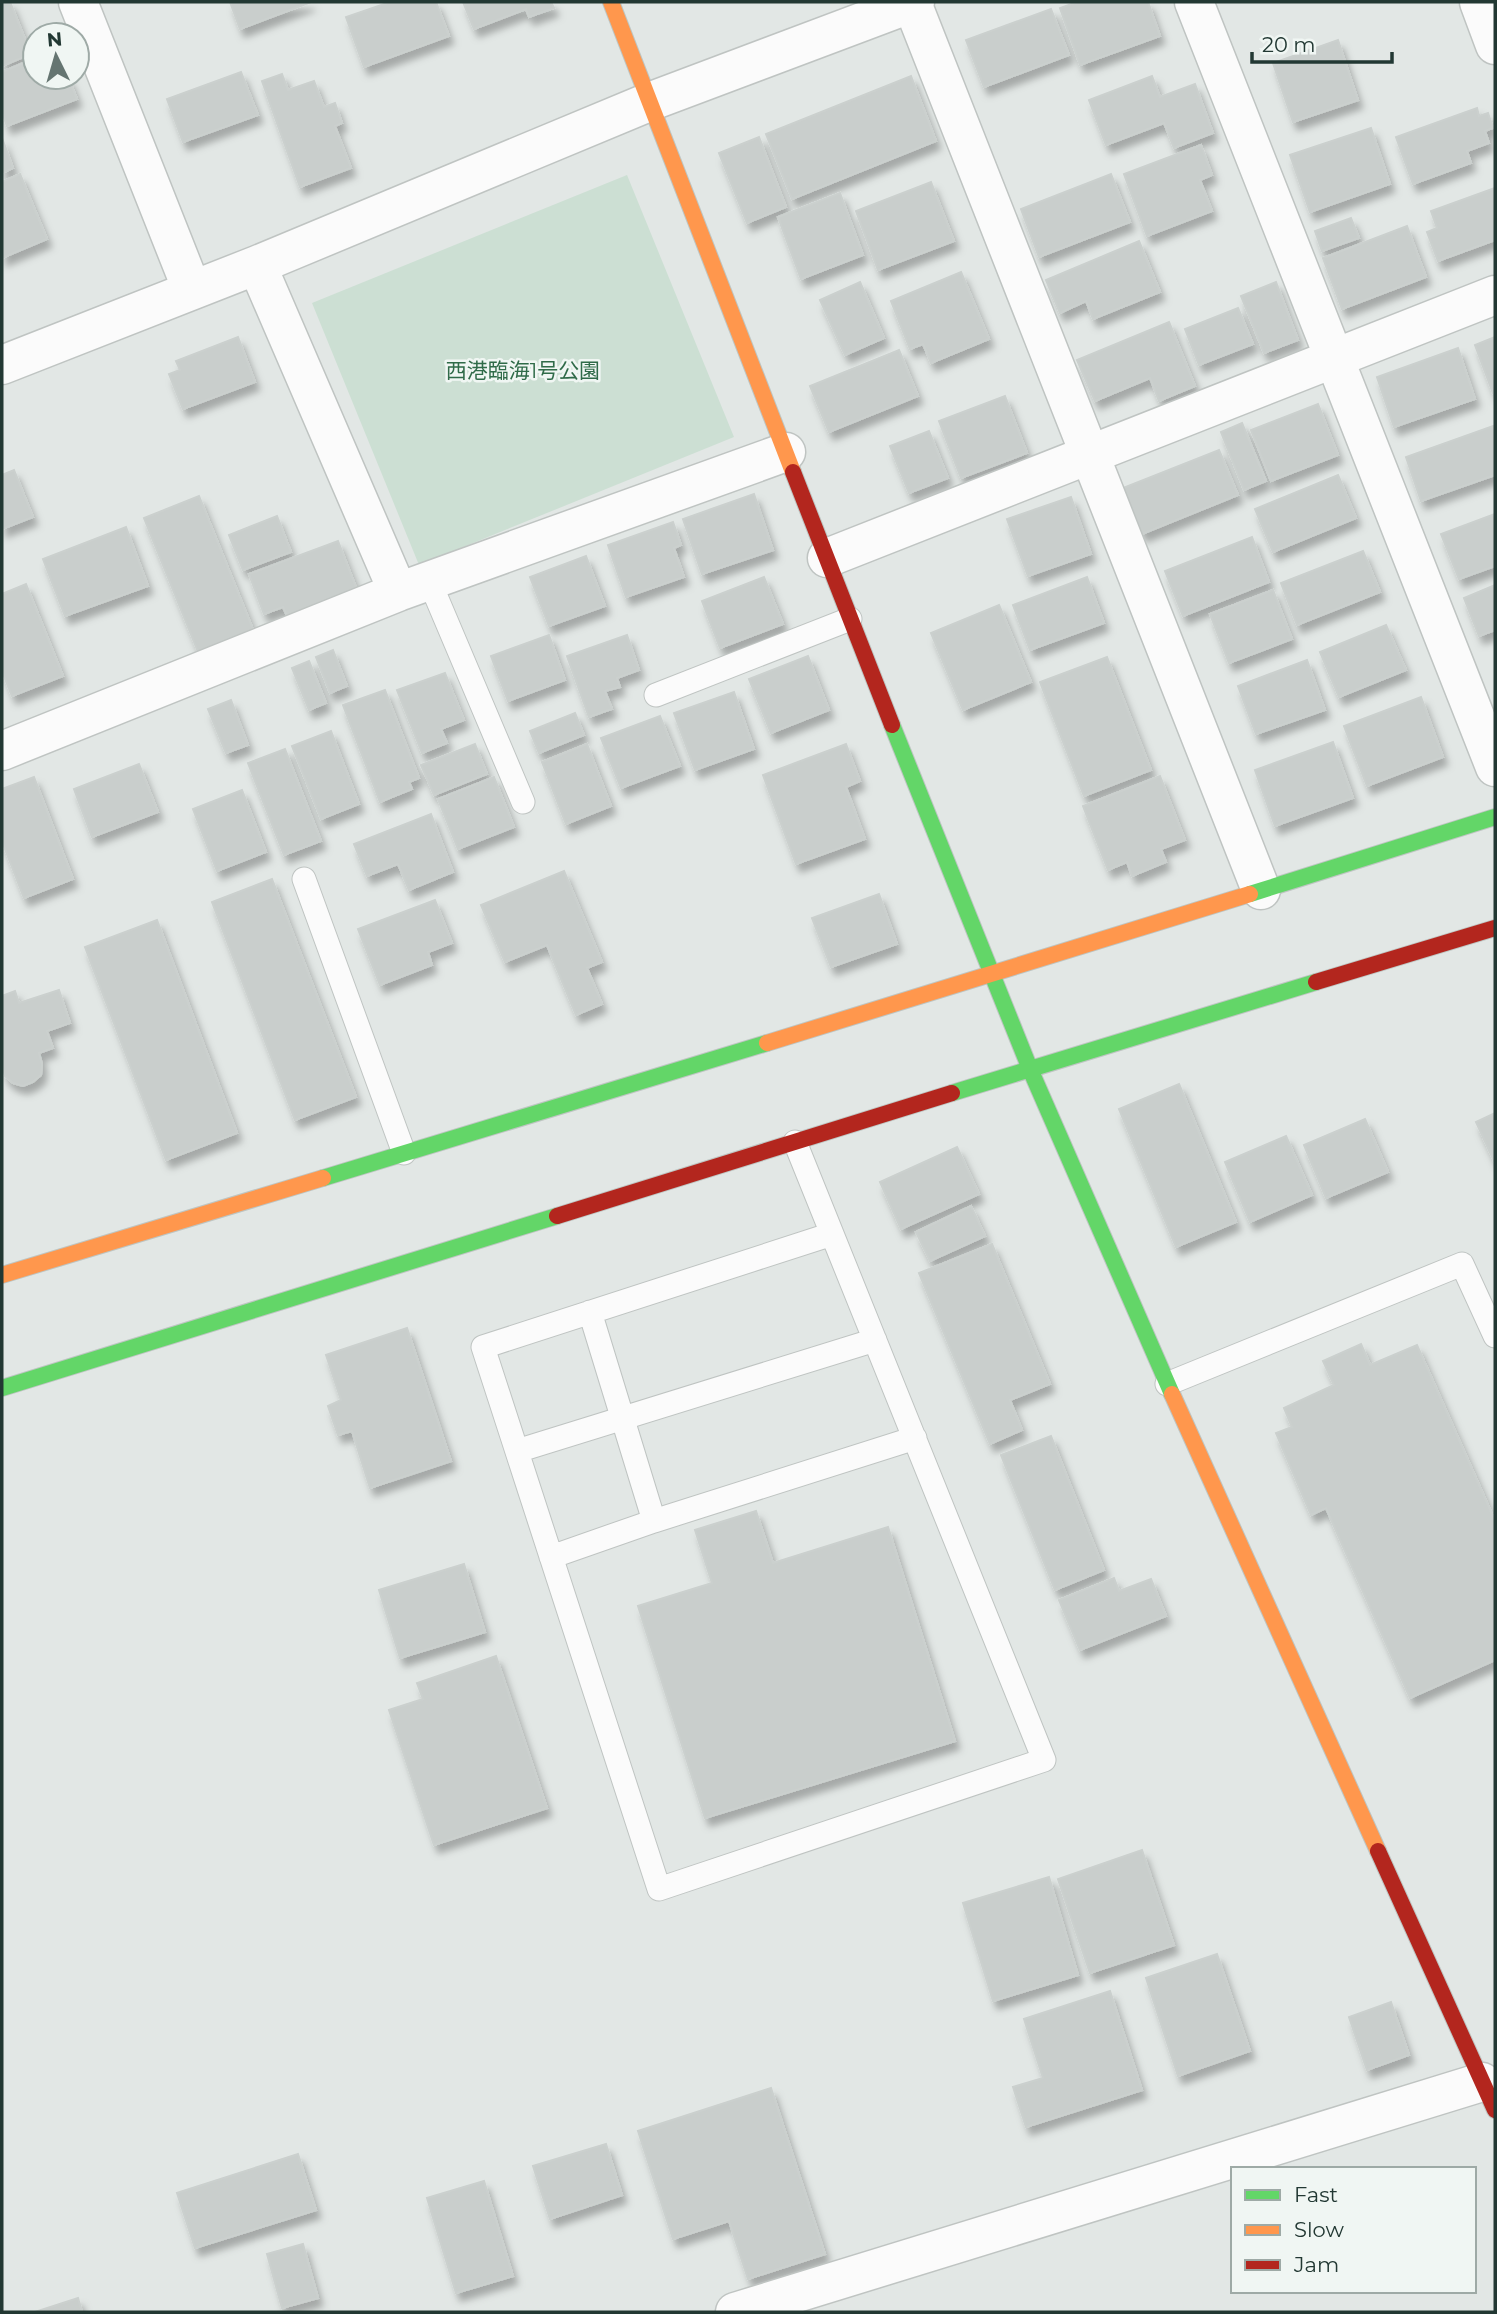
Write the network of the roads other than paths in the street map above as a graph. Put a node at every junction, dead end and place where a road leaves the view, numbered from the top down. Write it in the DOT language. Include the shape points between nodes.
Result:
graph roads {
  1 [pos="78,2"];
  2 [pos="611,2"];
  3 [pos="913,2"];
  4 [pos="1194,2"];
  5 [pos="1479,2"];
  6 [pos="1495,45"];
  7 [pos="649,102"];
  8 [pos="257,265"];
  9 [pos="192,290"];
  10 [pos="1495,295"];
  11 [pos="1335,358"];
  12 [pos="2,365"];
  13 [pos="786,452"];
  14 [pos="1090,455"];
  15 [pos="827,558"];
  16 [pos="414,586"];
  17 [pos="850,619"];
  18 [pos="656,695"];
  19 [pos="2,751"];
  20 [pos="1495,767"];
  21 [pos="523,802"];
  22 [pos="1495,817"];
  23 [pos="304,878"];
  24 [pos="1261,890"];
  25 [pos="1495,928"];
  26 [pos="991,974"];
  27 [pos="1030,1069"];
  28 [pos="795,1142"];
  29 [pos="404,1153"];
  30 [pos="832,1234"];
  31 [pos="2,1275"];
  32 [pos="590,1312"];
  33 [pos="1495,1336"];
  34 [pos="875,1340"];
  35 [pos="1167,1384"];
  36 [pos="2,1388"];
  37 [pos="623,1418"];
  38 [pos="915,1438"];
  39 [pos="517,1451"];
  40 [pos="654,1521"];
  41 [pos="551,1557"];
  42 [pos="1489,2096"];
  43 [pos="1241,2167"];
  44 [pos="1231,2170"];
  45 [pos="735,2312"];
  1 -- 9 [label="street"];
  2 -- 7 [label="street"];
  3 -- 7 [label="street"];
  3 -- 14 [label="street"];
  4 -- 11 [label="street"];
  5 -- 6 [label="street"];
  7 -- 8 [label="street"];
  7 -- 13 [label="street"];
  8 -- 9 [label="street"];
  8 -- 16 [label="street"];
  9 -- 12 [label="street"];
  10 -- 11 [label="street"];
  11 -- 14 [label="street"];
  11 -- 20 [label="street"];
  13 -- 15 [label="street"];
  13 -- 16 [label="street"];
  14 -- 15 [label="street"];
  14 -- 24 [label="street"];
  15 -- 17 [label="street"];
  16 -- 19 [label="street"];
  16 -- 21 [label="lane"];
  17 -- 18 [label="lane"];
  17 -- 26 [label="street"];
  22 -- 24 [label="street"];
  23 -- 29 [label="lane"];
  24 -- 26 [label="street"];
  25 -- 27 [label="street"];
  26 -- 27 [label="street"];
  26 -- 29 [label="street"];
  27 -- 28 [label="street"];
  27 -- 35 [label="street"];
  28 -- 30 [label="lane"];
  28 -- 36 [label="street"];
  29 -- 31 [label="street"];
  30 -- 32 [label="lane"];
  30 -- 34 [label="lane"];
  32 -- 37 [label="lane"];
  32 -- 39 [label="lane" via="483,1347"];
  33 -- 35 [label="lane" via="1462,1264"];
  34 -- 37 [label="lane"];
  34 -- 38 [label="lane"];
  35 -- 42 [label="street"];
  37 -- 39 [label="lane"];
  37 -- 40 [label="lane"];
  38 -- 40 [label="lane"];
  38 -- 41 [label="lane" via="1044,1760 659,1889"];
  39 -- 41 [label="lane"];
  40 -- 41 [label="lane"];
  42 -- 43 [label="street"];
  44 -- 45 [label="street"];
}
